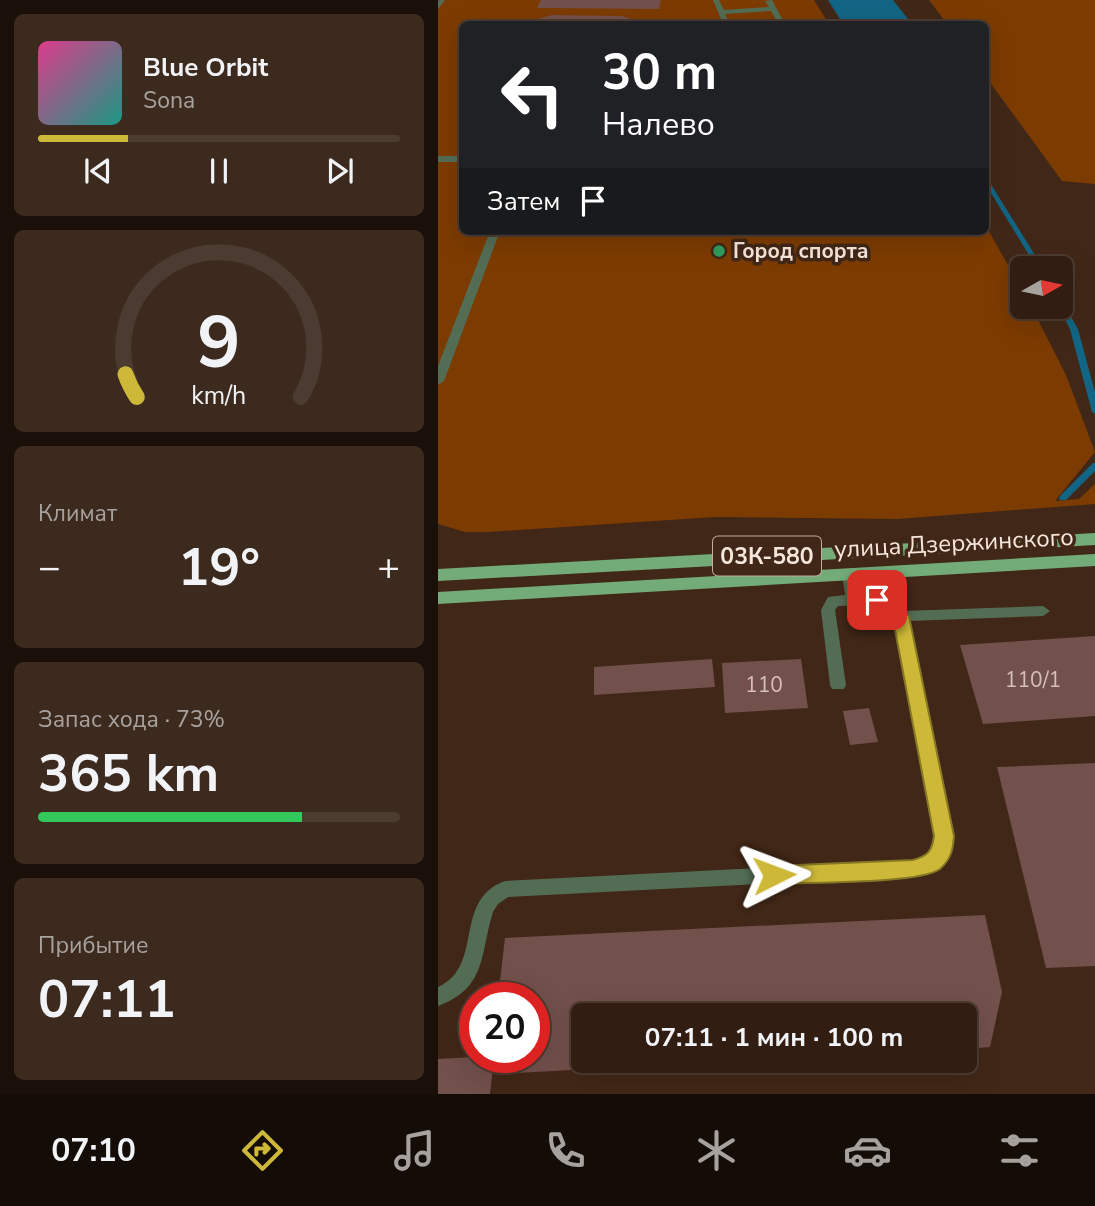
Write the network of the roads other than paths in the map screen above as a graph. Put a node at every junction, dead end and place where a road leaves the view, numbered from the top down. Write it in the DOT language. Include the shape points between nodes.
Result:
graph roads {
  1 [pos="443,0"];
  2 [pos="716,0"];
  3 [pos="769,0"];
  4 [pos="438,6"];
  5 [pos="773,9"];
  6 [pos="721,12"];
  7 [pos="725,21"];
  8 [pos="779,21"];
  9 [pos="438,159"];
  10 [pos="459,159"];
  11 [pos="493,235"];
  12 [pos="438,381"];
  13 [pos="1095,539"];
  14 [pos="1095,559"];
  15 [pos="849,573"];
  16 [pos="438,575"];
  17 [pos="439,599"];
  18 [pos="853,600"];
  19 [pos="1043,611"];
  20 [pos="901,616"];
  21 [pos="838,685"];
  22 [pos="438,998"];
  1 -- 4 [label="lane"];
  2 -- 6 [label="lane"];
  3 -- 5 [label="lane"];
  5 -- 6 [label="lane"];
  5 -- 8 [label="lane"];
  6 -- 7 [label="lane"];
  9 -- 10 [label="lane"];
  11 -- 12 [label="lane"];
  13 -- 16 [label="main road, улица Дзержинского / 03К-580"];
  14 -- 15 [label="main road, улица Дзержинского / 03К-580"];
  15 -- 17 [label="main road, улица Дзержинского / 03К-580"];
  15 -- 18 [label="lane"];
  18 -- 20 [label="lane" via="877,600"];
  18 -- 21 [label="lane" via="833,601 828,610"];
  19 -- 20 [label="lane"];
  20 -- 22 [label="lane" via="944,836 942,853 931,864 913,869 505,889 491,898 473,962 461,982"];
}
